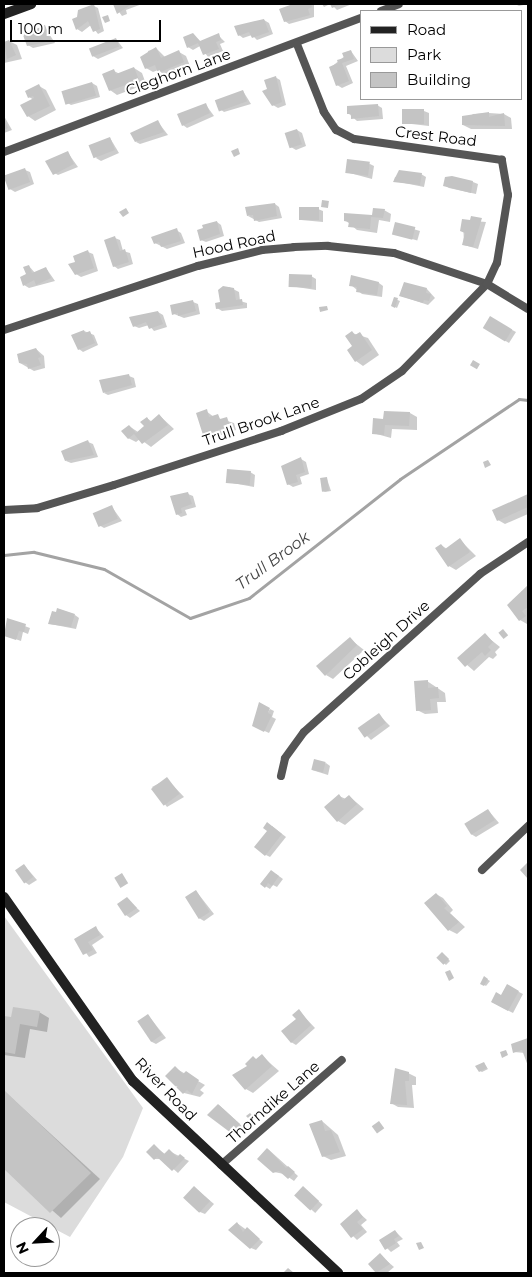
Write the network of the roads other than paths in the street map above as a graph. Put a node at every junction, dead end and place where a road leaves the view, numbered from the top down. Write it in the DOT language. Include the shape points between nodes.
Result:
graph roads {
  1 [pos="31,4"];
  2 [pos="399,4"];
  3 [pos="384,10"];
  4 [pos="4,14"];
  5 [pos="360,18"];
  6 [pos="296,44"];
  7 [pos="4,152"];
  8 [pos="487,284"];
  9 [pos="528,309"];
  10 [pos="4,330"];
  11 [pos="4,510"];
  12 [pos="528,542"];
  13 [pos="281,776"];
  14 [pos="528,826"];
  15 [pos="482,870"];
  16 [pos="4,897"];
  17 [pos="342,1060"];
  18 [pos="222,1165"];
  19 [pos="338,1273"];
  1 -- 4 [label="main road"];
  2 -- 3 [label="street"];
  5 -- 6 [label="street, Cleghorn Lane"];
  6 -- 7 [label="street, Cleghorn Lane"];
  6 -- 8 [label="street, Crest Road" via="324,112 336,130 354,139 502,160 508,195 497,263"];
  8 -- 9 [label="street, Hood Road"];
  8 -- 10 [label="street, Hood Road" via="394,253 328,246 262,250 198,266"];
  8 -- 11 [label="street, Trull Brook Lane" via="402,371 361,399 281,430 114,485 37,508"];
  12 -- 13 [label="street, Cobleigh Drive" via="480,574 304,732 285,758"];
  14 -- 15 [label="street"];
  16 -- 18 [label="main road, River Road" via="133,1081"];
  17 -- 18 [label="street, Thorndike Lane"];
  18 -- 19 [label="main road, River Road"];
}
